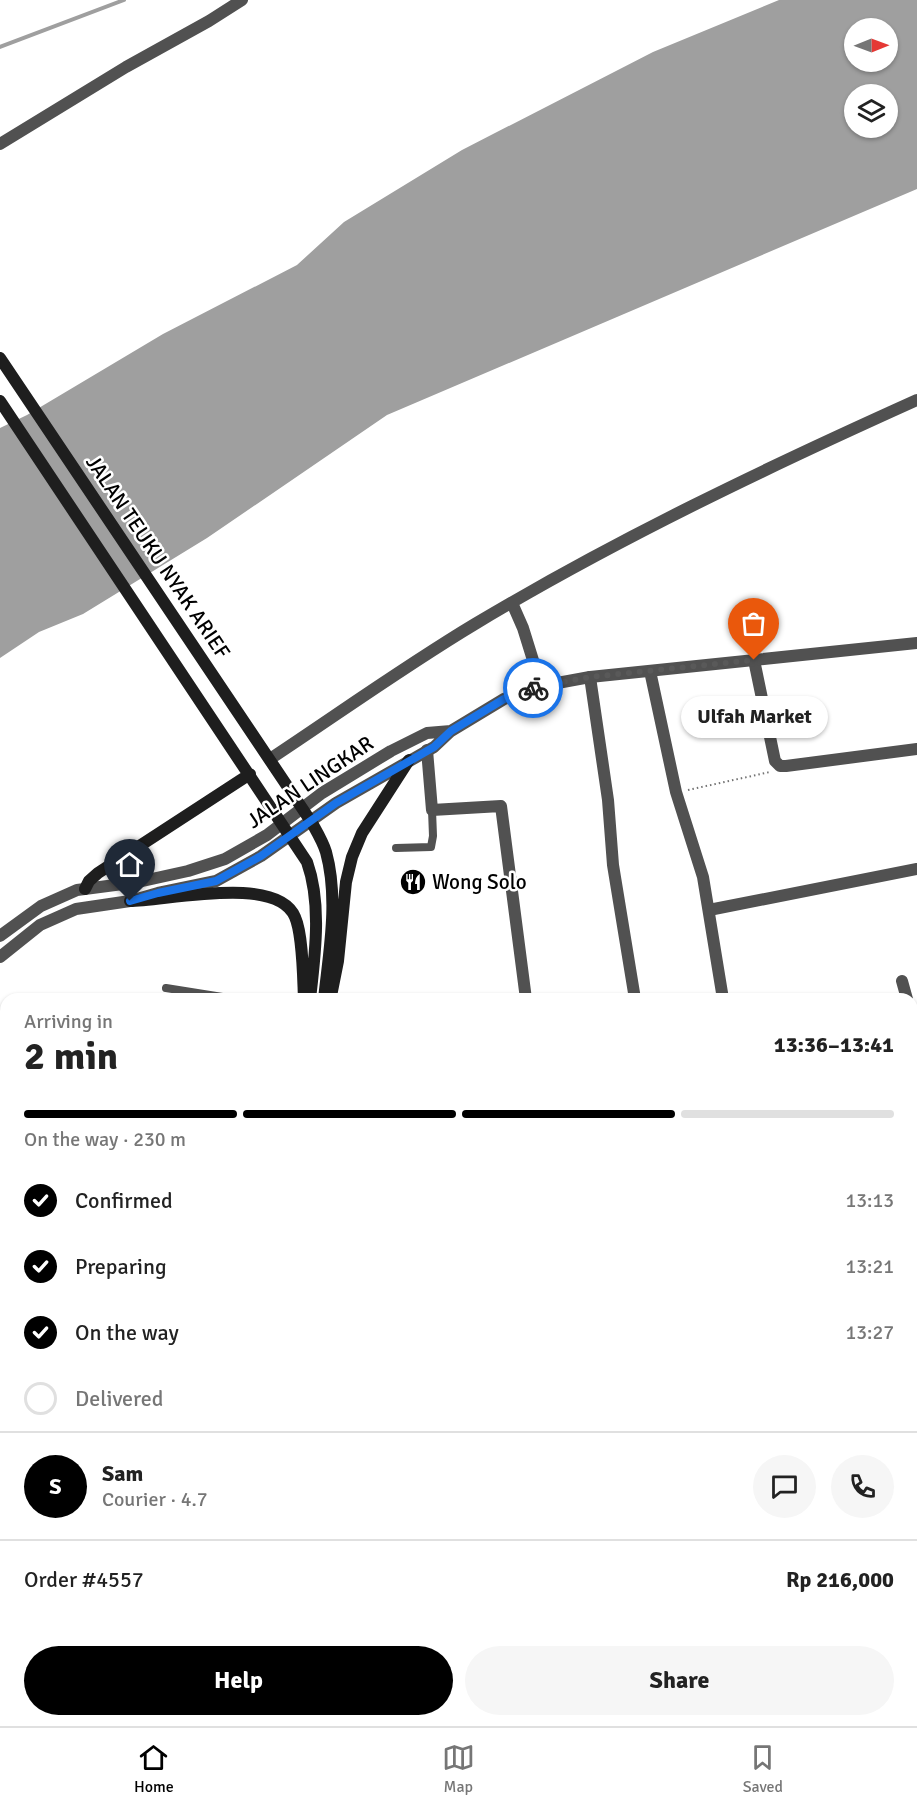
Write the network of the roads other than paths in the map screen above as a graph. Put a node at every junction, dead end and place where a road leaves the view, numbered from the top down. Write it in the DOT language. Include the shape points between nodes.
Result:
graph roads {
  1 [pos="242,0"];
  2 [pos="0,144"];
  3 [pos="0,358"];
  4 [pos="0,400"];
  5 [pos="917,400"];
  6 [pos="512,603"];
  7 [pos="917,643"];
  8 [pos="754,660"];
  9 [pos="650,670"];
  10 [pos="590,677"];
  11 [pos="540,680"];
  12 [pos="451,731"];
  13 [pos="917,749"];
  14 [pos="427,750"];
  15 [pos="270,759"];
  16 [pos="409,760"];
  17 [pos="250,774"];
  18 [pos="432,810"];
  19 [pos="396,848"];
  20 [pos="917,869"];
  21 [pos="85,889"];
  22 [pos="68,894"];
  23 [pos="130,901"];
  24 [pos="76,909"];
  25 [pos="709,910"];
  26 [pos="0,936"];
  27 [pos="0,957"];
  28 [pos="902,981"];
  29 [pos="166,988"];
  30 [pos="197,993"];
  31 [pos="303,993"];
  32 [pos="311,993"];
  33 [pos="325,993"];
  34 [pos="331,993"];
  35 [pos="525,993"];
  36 [pos="634,993"];
  37 [pos="722,993"];
  38 [pos="905,993"];
  1 -- 2 [label="street"];
  3 -- 15 [label="main road, JALAN TEUKU NYAK ARIEF"];
  4 -- 17 [label="main road, JALAN TEUKU NYAK ARIEF"];
  5 -- 6 [label="street" via="662,520"];
  6 -- 11 [label="street"];
  6 -- 15 [label="street"];
  7 -- 8 [label="street"];
  8 -- 9 [label="street"];
  8 -- 13 [label="street" via="773,752 780,766"];
  9 -- 10 [label="street"];
  9 -- 25 [label="street" via="676,792 699,863"];
  10 -- 11 [label="street"];
  10 -- 36 [label="street" via="613,865"];
  11 -- 12 [label="street"];
  12 -- 14 [label="street, JALAN LINGKAR"];
  12 -- 21 [label="street, JALAN LINGKAR" via="427,733 391,751 322,793 267,836 225,859 158,878"];
  14 -- 16 [label="street, JALAN LINGKAR"];
  14 -- 18 [label="street"];
  15 -- 33 [label="main road, JALAN TEUKU NYAK ARIEF" via="326,850 332,887"];
  16 -- 23 [label="street, JALAN LINGKAR" via="216,881"];
  16 -- 34 [label="main road" via="362,833 352,857"];
  17 -- 21 [label="main road" via="98,873"];
  17 -- 32 [label="main road, JALAN TEUKU NYAK ARIEF" via="313,877 316,912"];
  18 -- 19 [label="lane" via="431,847"];
  18 -- 35 [label="street" via="501,806"];
  20 -- 25 [label="street"];
  21 -- 22 [label="street, JALAN LINGKAR"];
  22 -- 24 [label="street"];
  22 -- 26 [label="street, JALAN LINGKAR" via="41,906"];
  23 -- 24 [label="street, JALAN LINGKAR"];
  23 -- 31 [label="main road" via="227,893 260,895 283,903 296,918"];
  24 -- 27 [label="street, JALAN LINGKAR" via="40,925"];
  25 -- 37 [label="street"];
  28 -- 38 [label="street"];
  29 -- 30 [label="lane"];
}
